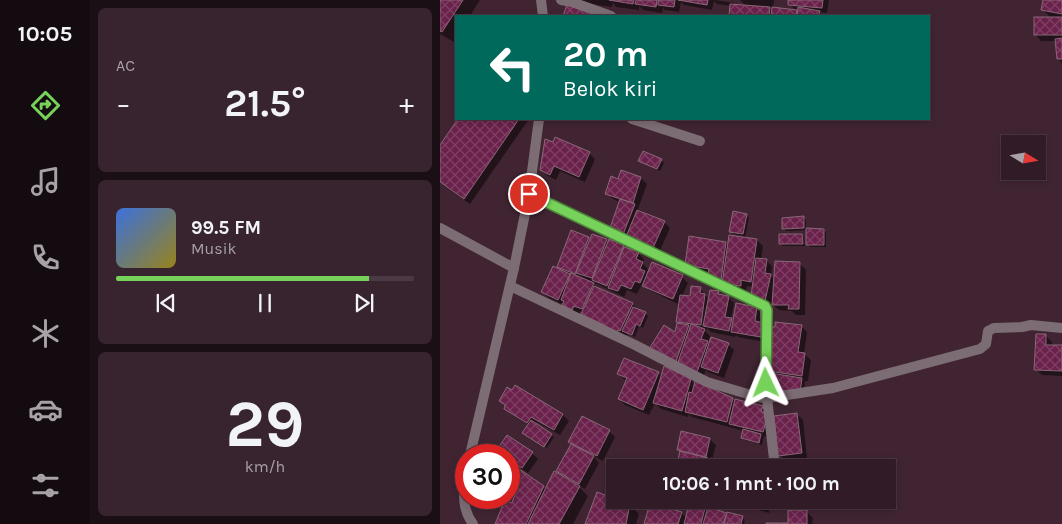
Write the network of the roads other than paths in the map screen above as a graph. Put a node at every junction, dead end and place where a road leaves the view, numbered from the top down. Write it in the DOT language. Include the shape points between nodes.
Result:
graph roads {
  1 [pos="541,0"];
  2 [pos="560,0"];
  3 [pos="543,15"];
  4 [pos="609,15"];
  5 [pos="539,120"];
  6 [pos="635,120"];
  7 [pos="700,141"];
  8 [pos="529,194"];
  9 [pos="440,228"];
  10 [pos="514,268"];
  11 [pos="510,286"];
  12 [pos="1062,328"];
  13 [pos="767,398"];
  14 [pos="473,444"];
  15 [pos="774,459"];
  16 [pos="466,509"];
  17 [pos="473,524"];
  1 -- 3 [label="street"];
  2 -- 4 [label="street"];
  5 -- 8 [label="street"];
  6 -- 7 [label="street"];
  8 -- 10 [label="street"];
  8 -- 13 [label="street" via="765,306"];
  9 -- 10 [label="street"];
  10 -- 11 [label="street"];
  11 -- 13 [label="street" via="707,382"];
  11 -- 14 [label="street"];
  12 -- 13 [label="street" via="1026,326 991,329 986,344 980,349 833,388"];
  13 -- 15 [label="street"];
  16 -- 17 [label="street"];
}
